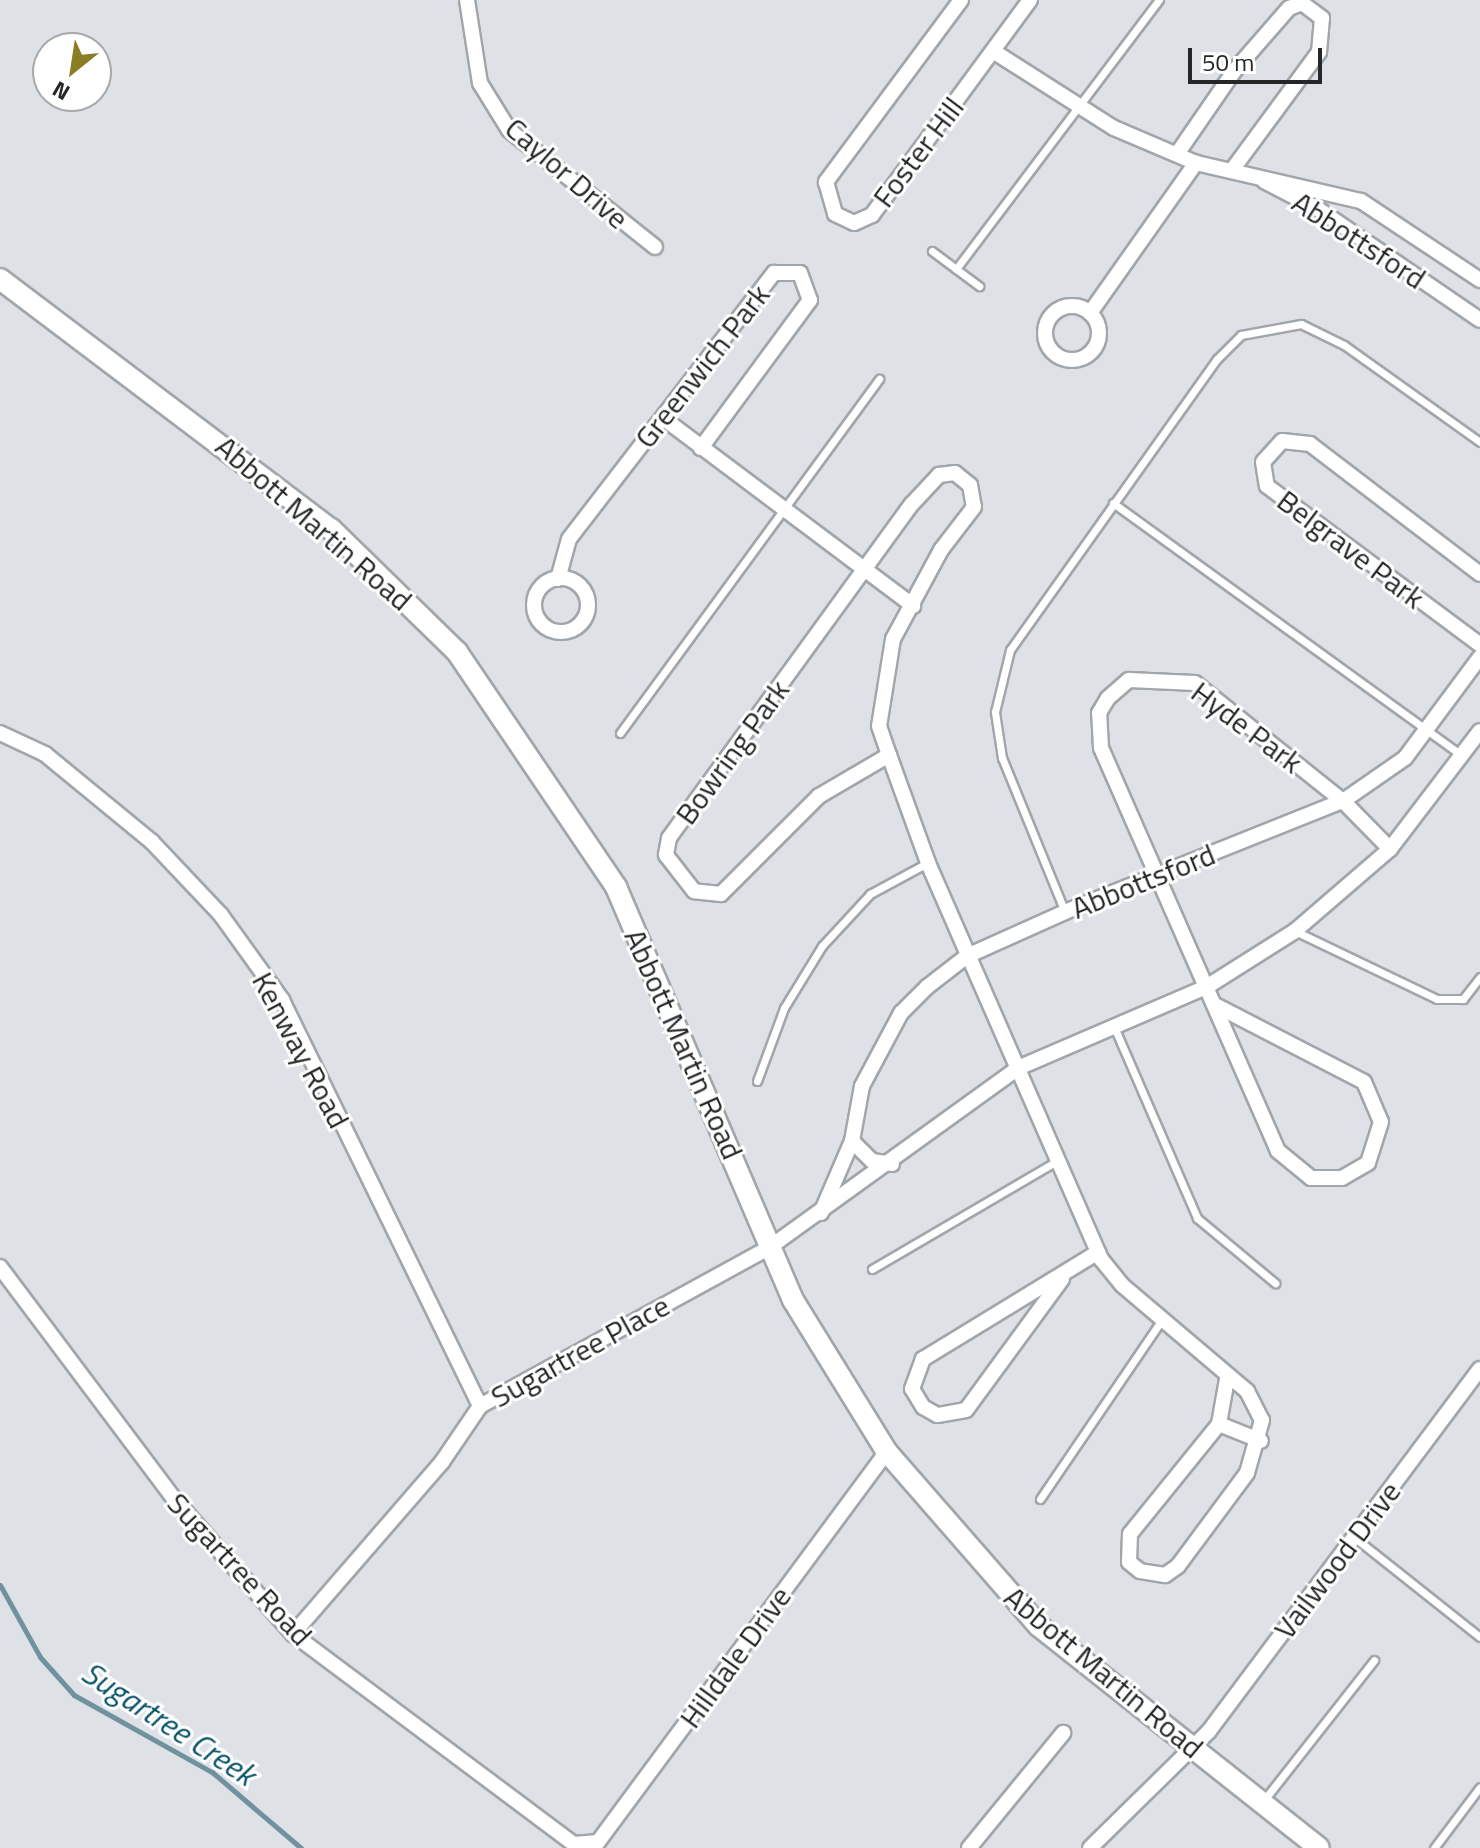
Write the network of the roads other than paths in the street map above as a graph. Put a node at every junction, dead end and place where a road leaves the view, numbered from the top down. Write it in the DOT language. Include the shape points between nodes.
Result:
graph roads {
  1 [pos="467,0"];
  2 [pos="961,0"];
  3 [pos="1030,0"];
  4 [pos="1159,0"];
  5 [pos="993,51"];
  6 [pos="1079,107"];
  7 [pos="1177,154"];
  8 [pos="1196,163"];
  9 [pos="1235,166"];
  10 [pos="655,247"];
  11 [pos="932,251"];
  12 [pos="956,269"];
  13 [pos="0,279"];
  14 [pos="1480,280"];
  15 [pos="979,286"];
  16 [pos="1090,313"];
  17 [pos="1480,320"];
  18 [pos="879,379"];
  19 [pos="663,418"];
  20 [pos="1480,442"];
  21 [pos="701,448"];
  22 [pos="1113,503"];
  23 [pos="784,510"];
  24 [pos="866,571"];
  25 [pos="1480,574"];
  26 [pos="558,579"];
  27 [pos="913,606"];
  28 [pos="1480,645"];
  29 [pos="1480,657"];
  30 [pos="1427,731"];
  31 [pos="1480,731"];
  32 [pos="0,733"];
  33 [pos="620,733"];
  34 [pos="889,755"];
  35 [pos="1462,756"];
  36 [pos="1343,801"];
  37 [pos="1390,849"];
  38 [pos="928,863"];
  39 [pos="1158,876"];
  40 [pos="1065,912"];
  41 [pos="1295,931"];
  42 [pos="967,956"];
  43 [pos="1480,977"];
  44 [pos="1208,986"];
  45 [pos="1217,1006"];
  46 [pos="1115,1029"];
  47 [pos="1018,1068"];
  48 [pos="757,1081"];
  49 [pos="852,1141"];
  50 [pos="1057,1161"];
  51 [pos="892,1164"];
  52 [pos="821,1213"];
  53 [pos="770,1247"];
  54 [pos="1098,1252"];
  55 [pos="0,1267"];
  56 [pos="872,1269"];
  57 [pos="1062,1279"];
  58 [pos="1275,1283"];
  59 [pos="1161,1321"];
  60 [pos="1480,1369"];
  61 [pos="1227,1379"];
  62 [pos="480,1406"];
  63 [pos="1219,1424"];
  64 [pos="1261,1441"];
  65 [pos="887,1452"];
  66 [pos="1040,1499"];
  67 [pos="1355,1538"];
  68 [pos="293,1634"];
  69 [pos="1480,1637"];
  70 [pos="1374,1660"];
  71 [pos="1063,1733"];
  72 [pos="1190,1746"];
  73 [pos="1480,1787"];
  74 [pos="1262,1802"];
  75 [pos="574,1844"];
  76 [pos="969,1848"];
  77 [pos="1090,1848"];
  78 [pos="1319,1848"];
  79 [pos="1434,1848"];
  1 -- 10 [label="street, Caylor Drive" via="480,83 509,130"];
  2 -- 5 [label="street, Foster Hill" via="826,182 835,214 854,223 872,215"];
  3 -- 5 [label="street, Foster Hill"];
  4 -- 6 [label="lane"];
  5 -- 6 [label="street, Abbottsford"];
  6 -- 7 [label="street, Abbottsford"];
  6 -- 12 [label="lane"];
  7 -- 8 [label="street, Abbottsford"];
  7 -- 9 [label="street" via="1235,70 1289,8 1302,3 1322,18 1319,52"];
  8 -- 9 [label="street, Abbottsford"];
  8 -- 16 [label="street"];
  9 -- 14 [label="street, Abbottsford" via="1361,201"];
  9 -- 17 [label="street, Abbottsford" via="1318,209"];
  11 -- 12 [label="lane"];
  12 -- 15 [label="lane"];
  13 -- 53 [label="main road, Abbott Martin Road" via="331,529 457,652 616,887"];
  18 -- 23 [label="lane"];
  19 -- 21 [label="street"];
  19 -- 21 [label="street, Greenwich Park" via="774,273 800,273 810,300"];
  19 -- 26 [label="street, Greenwich Park" via="569,539"];
  20 -- 22 [label="lane" via="1344,345 1301,324 1277,323 1241,335 1217,359"];
  21 -- 23 [label="street"];
  22 -- 30 [label="lane"];
  22 -- 40 [label="lane" via="1010,650 995,712 1002,758"];
  23 -- 24 [label="street"];
  23 -- 33 [label="lane"];
  24 -- 27 [label="street"];
  24 -- 27 [label="street, Bowring Park" via="912,504 939,475 955,473 970,485 974,507 941,550"];
  24 -- 34 [label="street, Bowring Park" via="669,838 666,855 694,891 721,894 819,796"];
  25 -- 28 [label="street, Belgrave Park" via="1310,444 1282,441 1263,462 1267,486"];
  27 -- 34 [label="street, Bowring Park" via="893,639 879,726"];
  29 -- 30 [label="street, Abbottsford"];
  30 -- 35 [label="lane"];
  30 -- 36 [label="street, Abbottsford" via="1405,758"];
  31 -- 35 [label="street"];
  32 -- 62 [label="street, Kenway Road" via="45,754 152,842 230,927 282,1000"];
  34 -- 38 [label="street, Bowring Park"];
  35 -- 37 [label="street"];
  36 -- 37 [label="street, Hyde Park"];
  36 -- 39 [label="street, Abbottsford"];
  36 -- 39 [label="street, Hyde Park" via="1195,683 1129,680 1099,713 1101,748"];
  37 -- 41 [label="street"];
  38 -- 42 [label="street, Bowring Park"];
  38 -- 48 [label="lane" via="870,894 822,946 784,1008"];
  39 -- 40 [label="street, Abbottsford"];
  39 -- 44 [label="street, Hyde Park"];
  40 -- 42 [label="street, Abbottsford"];
  41 -- 43 [label="lane" via="1437,999 1463,999"];
  41 -- 44 [label="street"];
  42 -- 47 [label="street, Bowring Park"];
  42 -- 49 [label="street, Abbottsford" via="901,1013 882,1043 862,1086"];
  44 -- 45 [label="street, Hyde Park"];
  44 -- 46 [label="street"];
  45 -- 45 [label="street, Hyde Park" via="1285,1163 1326,1180 1368,1163 1381,1122 1364,1082"];
  46 -- 47 [label="street"];
  46 -- 58 [label="lane" via="1197,1218"];
  47 -- 50 [label="street, Bowring Park"];
  47 -- 51 [label="street"];
  49 -- 51 [label="street" via="872,1161"];
  49 -- 52 [label="street, Abbottsford"];
  50 -- 54 [label="street, Bowring Park"];
  50 -- 56 [label="lane"];
  51 -- 52 [label="street"];
  52 -- 53 [label="street"];
  53 -- 62 [label="street, Sugartree Place"];
  53 -- 65 [label="main road, Abbott Martin Road" via="836,1379"];
  54 -- 57 [label="street"];
  54 -- 59 [label="street, Bowring Park"];
  55 -- 68 [label="street, Sugartree Road" via="174,1499"];
  57 -- 57 [label="street" via="966,1410 937,1415 923,1407 912,1389 923,1359"];
  59 -- 61 [label="street, Bowring Park"];
  59 -- 66 [label="lane"];
  60 -- 67 [label="street, Vailwood Drive"];
  61 -- 63 [label="street"];
  61 -- 64 [label="street, Bowring Park" via="1258,1402"];
  62 -- 68 [label="street, Sugartree Place" via="442,1462"];
  63 -- 64 [label="street"];
  63 -- 64 [label="street" via="1130,1534 1129,1562 1140,1571 1165,1575 1178,1566 1247,1473"];
  65 -- 72 [label="main road, Abbott Martin Road" via="1039,1626"];
  65 -- 75 [label="street, Hilldale Drive" via="598,1842"];
  67 -- 69 [label="lane"];
  67 -- 72 [label="street, Vailwood Drive"];
  68 -- 75 [label="street, Sugartree Road"];
  70 -- 74 [label="lane"];
  71 -- 76 [label="street"];
  72 -- 74 [label="main road, Abbott Martin Road"];
  72 -- 77 [label="street, Vailwood Drive"];
  73 -- 79 [label="lane"];
  74 -- 78 [label="main road, Abbott Martin Road"];
}
